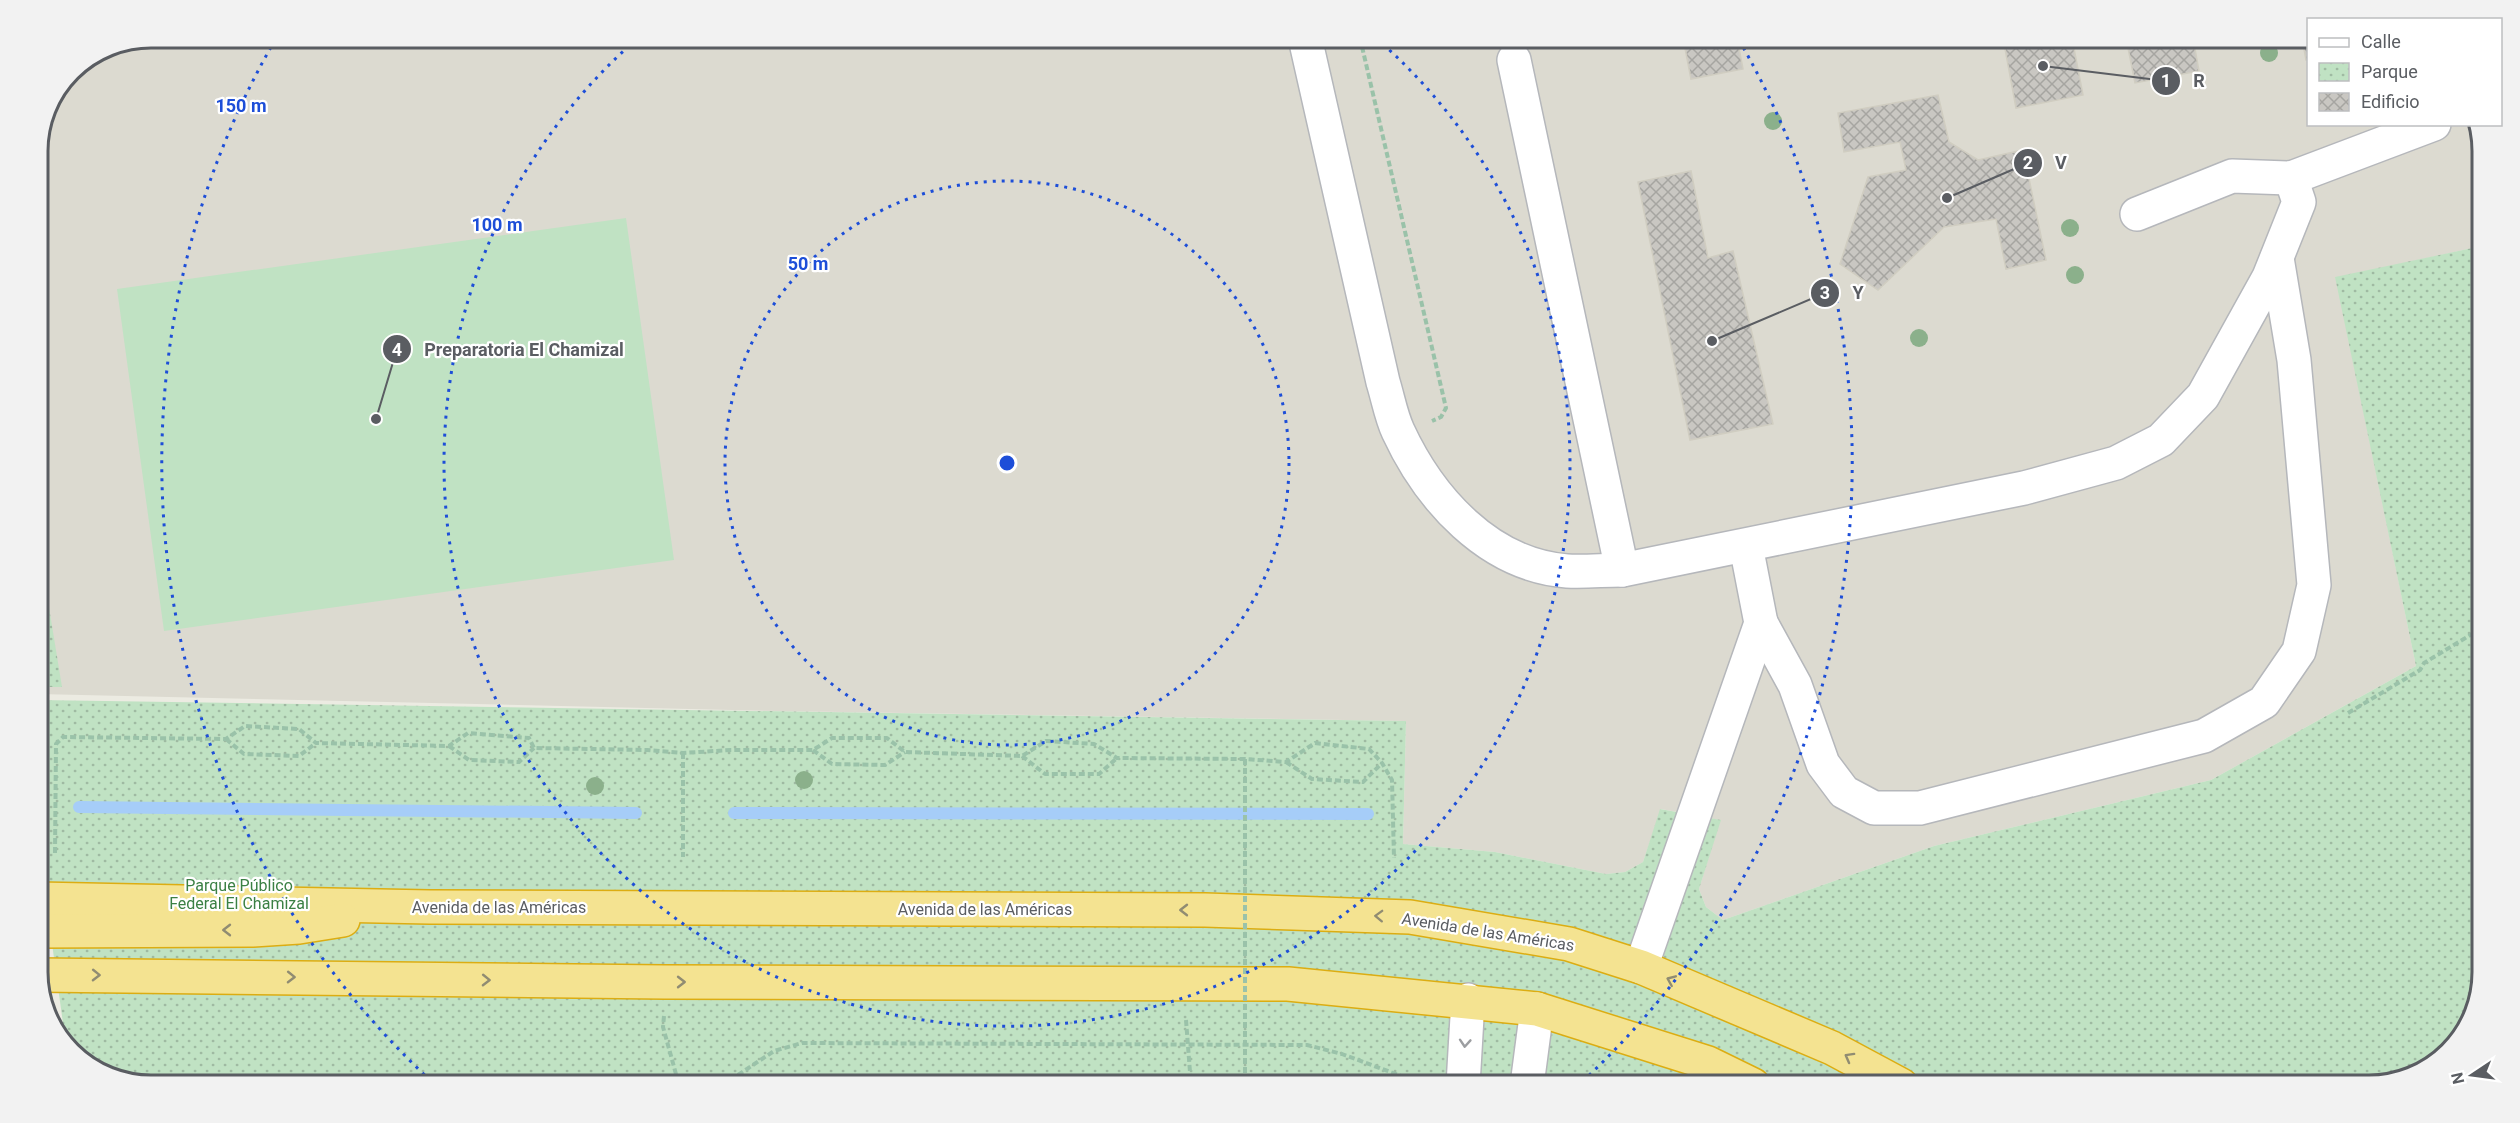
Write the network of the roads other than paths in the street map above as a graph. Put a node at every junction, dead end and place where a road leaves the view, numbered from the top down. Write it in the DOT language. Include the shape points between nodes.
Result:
graph roads {
  1 [pos="1307,48"];
  2 [pos="1514,60"];
  3 [pos="2429,126"];
  4 [pos="2291,178"];
  5 [pos="2137,214"];
  6 [pos="2277,258"];
  7 [pos="1746,546"];
  8 [pos="1623,570"];
  9 [pos="1761,623"];
  10 [pos="48,899"];
  11 [pos="430,907"];
  12 [pos="48,931"];
  13 [pos="1641,967"];
  14 [pos="48,975"];
  15 [pos="1467,1000"];
  16 [pos="1537,1009"];
  17 [pos="1464,1075"];
  18 [pos="1528,1075"];
  19 [pos="1731,1075"];
  20 [pos="1881,1075"];
  1 -- 8 [label="street" via="1383,382 1396,429 1420,473 1480,537 1515,558 1566,571"];
  2 -- 8 [label="street"];
  3 -- 4 [label="street"];
  4 -- 5 [label="street" via="2232,176"];
  4 -- 6 [label="street" via="2299,202"];
  6 -- 7 [label="street" via="2203,396 2162,440 2116,464 2024,488"];
  6 -- 9 [label="street" via="2294,360 2314,585 2299,651 2264,702 2204,736 1920,808 1874,808 1844,792 1823,764 1795,685"];
  7 -- 8 [label="street"];
  7 -- 9 [label="street"];
  9 -- 13 [label="street"];
  10 -- 11 [label="highway, Avenida de las Américas"];
  11 -- 12 [label="highway, one-way" via="253,930"];
  13 -- 11 [label="highway, Avenida de las Américas, one-way" via="1569,944 1410,917 1205,910"];
  20 -- 13 [label="highway, Avenida de las Américas, one-way" via="1832,1048"];
  14 -- 15 [label="highway, one-way" via="1287,984"];
  15 -- 16 [label="highway"];
  15 -- 17 [label="street, one-way"];
  16 -- 18 [label="street"];
  16 -- 19 [label="highway" via="1708,1063"];
}
